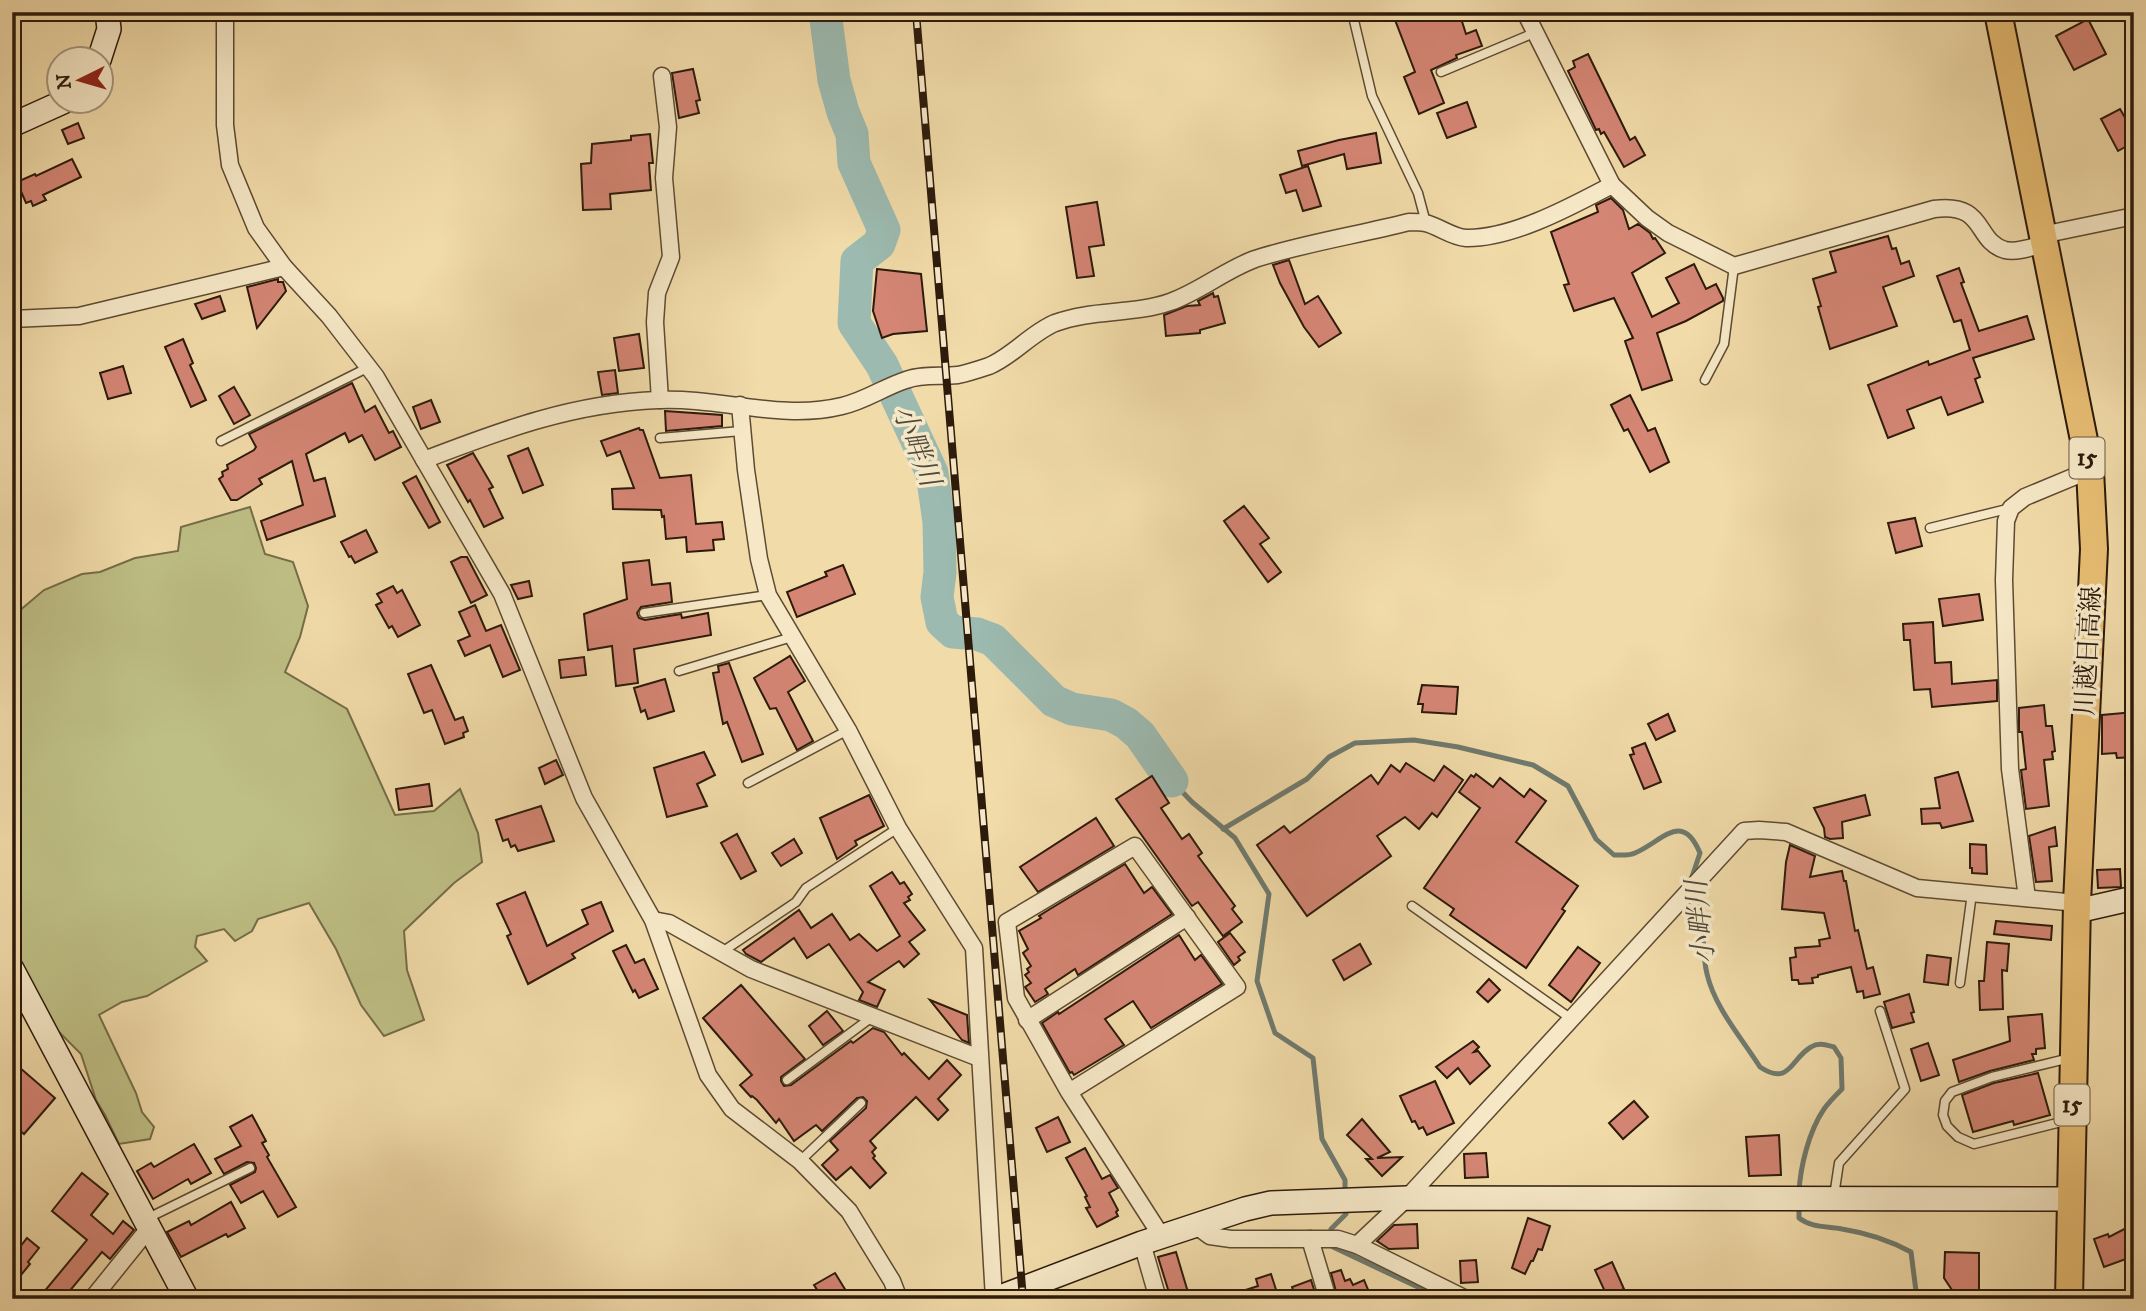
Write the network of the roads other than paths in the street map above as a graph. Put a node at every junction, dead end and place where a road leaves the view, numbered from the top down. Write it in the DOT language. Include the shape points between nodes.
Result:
graph roads {
  1 [pos="107,12"];
  2 [pos="225,12"];
  3 [pos="1352,12"];
  4 [pos="1525,12"];
  5 [pos="1998,12"];
  6 [pos="1534,33"];
  7 [pos="104,46"];
  8 [pos="1441,72"];
  9 [pos="662,76"];
  10 [pos="46,110"];
  11 [pos="12,125"];
  12 [pos="1612,185"];
  13 [pos="2134,216"];
  14 [pos="1426,223"];
  15 [pos="2042,239"];
  16 [pos="1734,266"];
  17 [pos="284,267"];
  18 [pos="12,319"];
  19 [pos="369,368"];
  20 [pos="1705,380"];
  21 [pos="660,400"];
  22 [pos="740,405"];
  23 [pos="741,431"];
  24 [pos="660,438"];
  25 [pos="221,441"];
  26 [pos="424,460"];
  27 [pos="2090,470"];
  28 [pos="2011,508"];
  29 [pos="1930,528"];
  30 [pos="768,596"];
  31 [pos="644,613"];
  32 [pos="792,637"];
  33 [pos="679,671"];
  34 [pos="848,730"];
  35 [pos="748,783"];
  36 [pos="898,828"];
  37 [pos="1972,893"];
  38 [pos="2026,898"];
  39 [pos="2134,898"];
  40 [pos="1412,906"];
  41 [pos="2077,907"];
  42 [pos="1187,917"];
  43 [pos="653,920"];
  44 [pos="722,952"];
  45 [pos="12,969"];
  46 [pos="1960,983"];
  47 [pos="1880,1011"];
  48 [pos="872,1017"];
  49 [pos="1570,1018"];
  50 [pos="1027,1020"];
  51 [pos="2072,1057"];
  52 [pos="979,1058"];
  53 [pos="787,1080"];
  54 [pos="1069,1092"];
  55 [pos="861,1103"];
  56 [pos="2072,1120"];
  57 [pos="800,1161"];
  58 [pos="250,1168"];
  59 [pos="1407,1198"];
  60 [pos="1834,1199"];
  61 [pos="2072,1199"];
  62 [pos="148,1223"];
  63 [pos="1195,1225"];
  64 [pos="1324,1239"];
  65 [pos="1152,1240"];
  66 [pos="1357,1245"];
  67 [pos="92,1299"];
  68 [pos="187,1299"];
  69 [pos="899,1299"];
  70 [pos="995,1299"];
  71 [pos="1158,1299"];
  72 [pos="1328,1299"];
  73 [pos="1466,1299"];
  74 [pos="2068,1299"];
  1 -- 7 [label="street" via="109,29"];
  2 -- 17 [label="street" via="225,125 230,165 256,228"];
  3 -- 14 [label="lane" via="1372,96 1412,180"];
  4 -- 6 [label="street"];
  5 -- 15 [label="main road, 川越日高線 / 15"];
  6 -- 8 [label="lane"];
  6 -- 12 [label="street"];
  9 -- 21 [label="street" via="667,127 663,178 671,257 657,293"];
  10 -- 11 [label="street"];
  12 -- 14 [label="street" via="1546,219 1490,235 1465,238"];
  12 -- 16 [label="street" via="1668,233"];
  13 -- 15 [label="street"];
  14 -- 22 [label="street" via="1409,222 1254,260 1172,301 1075,317 1054,324 991,365 958,375 904,380 844,406 805,412"];
  15 -- 16 [label="street" via="2018,250 2005,250 1972,216 1948,207"];
  15 -- 27 [label="main road, 川越日高線 / 15"];
  16 -- 20 [label="lane" via="1724,344"];
  17 -- 18 [label="street" via="79,316"];
  17 -- 19 [label="street"];
  19 -- 25 [label="lane"];
  19 -- 26 [label="street"];
  21 -- 22 [label="street"];
  21 -- 26 [label="street" via="582,407 512,426"];
  22 -- 23 [label="street"];
  23 -- 24 [label="lane"];
  23 -- 30 [label="street"];
  26 -- 43 [label="street" via="502,594 584,798"];
  27 -- 28 [label="street" via="2025,497"];
  27 -- 41 [label="main road, 川越日高線 / 15" via="2094,549"];
  28 -- 29 [label="lane"];
  28 -- 38 [label="street" via="2006,522 2004,580 2010,769"];
  30 -- 31 [label="lane"];
  30 -- 32 [label="street"];
  32 -- 33 [label="lane"];
  32 -- 34 [label="street"];
  34 -- 35 [label="lane"];
  34 -- 36 [label="street"];
  36 -- 44 [label="lane" via="806,888 796,902"];
  36 -- 52 [label="street" via="974,948"];
  37 -- 38 [label="street"];
  37 -- 46 [label="lane"];
  37 -- 49 [label="street" via="1917,888 1786,832 1744,831"];
  38 -- 41 [label="street"];
  39 -- 41 [label="street"];
  40 -- 49 [label="lane"];
  41 -- 51 [label="main road, 川越日高線 / 15"];
  42 -- 50 [label="street"];
  42 -- 50 [label="street" via="1135,846 1007,922 1016,998"];
  42 -- 54 [label="street" via="1237,987"];
  43 -- 44 [label="street" via="669,923"];
  43 -- 57 [label="street" via="708,1075 732,1109"];
  44 -- 48 [label="street" via="751,969"];
  45 -- 62 [label="street"];
  47 -- 60 [label="lane" via="1905,1089 1839,1163"];
  48 -- 52 [label="street"];
  48 -- 53 [label="lane"];
  49 -- 59 [label="street"];
  50 -- 54 [label="street"];
  51 -- 56 [label="main road, 川越日高線 / 15"];
  51 -- 56 [label="lane" via="1952,1092 1943,1115 1958,1137 1974,1144"];
  52 -- 70 [label="street"];
  54 -- 65 [label="street"];
  55 -- 57 [label="lane"];
  56 -- 61 [label="main road, 川越日高線 / 15"];
  57 -- 69 [label="street" via="849,1211"];
  58 -- 62 [label="lane"];
  59 -- 60 [label="street"];
  59 -- 63 [label="street" via="1271,1203"];
  59 -- 66 [label="street"];
  60 -- 61 [label="street"];
  61 -- 74 [label="main road, 川越日高線 / 15"];
  62 -- 67 [label="street"];
  62 -- 68 [label="street"];
  63 -- 64 [label="street" via="1210,1236 1231,1239"];
  63 -- 65 [label="street"];
  64 -- 66 [label="street"];
  64 -- 72 [label="street"];
  65 -- 70 [label="street"];
  65 -- 71 [label="street"];
  66 -- 73 [label="street"];
}
